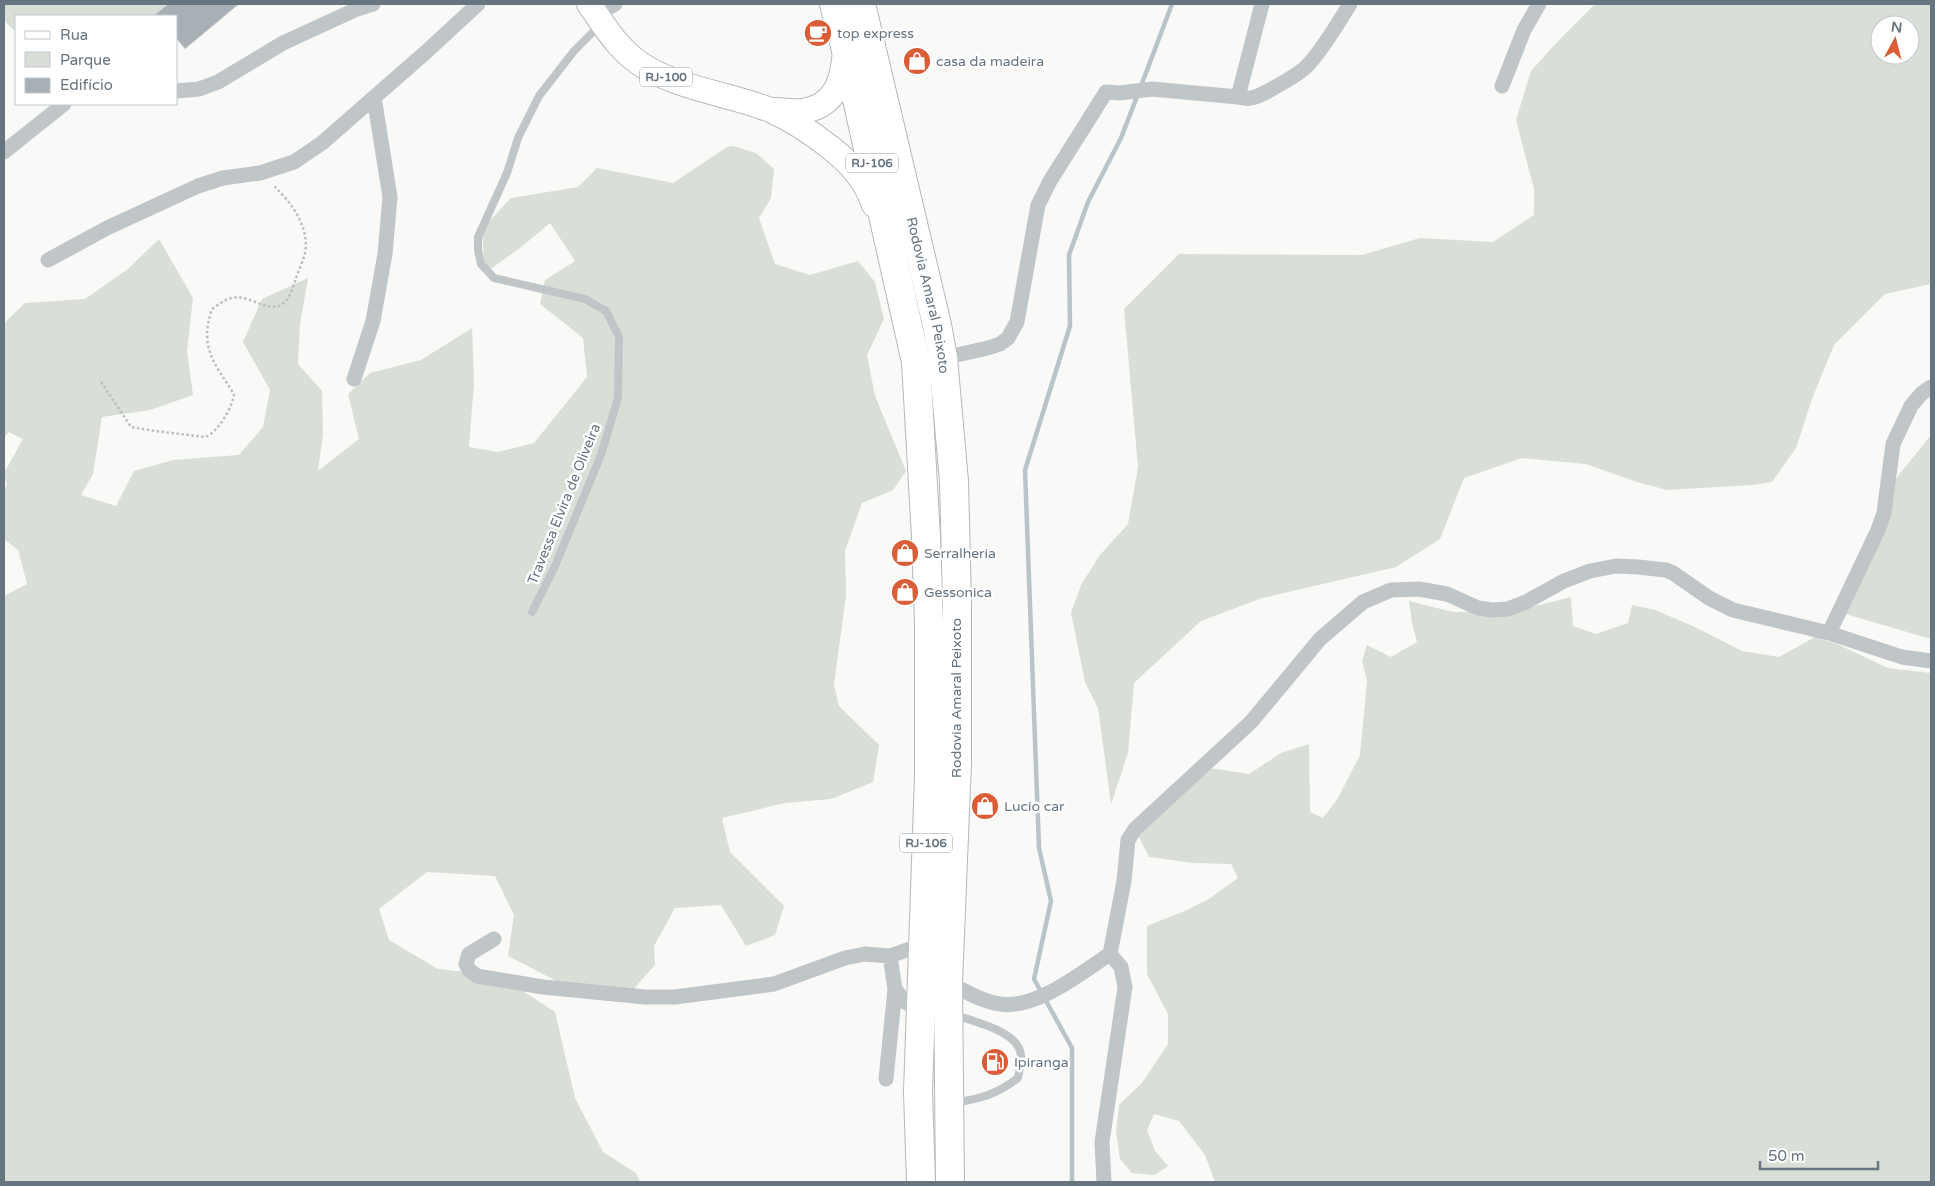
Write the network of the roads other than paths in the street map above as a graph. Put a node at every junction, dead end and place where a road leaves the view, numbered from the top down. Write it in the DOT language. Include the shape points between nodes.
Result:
graph roads {
  1 [pos="373,4"];
  2 [pos="478,4"];
  3 [pos="834,4"];
  4 [pos="1262,4"];
  5 [pos="1350,4"];
  6 [pos="1539,4"];
  7 [pos="862,8"];
  8 [pos="601,11"];
  9 [pos="845,46"];
  10 [pos="1502,86"];
  11 [pos="178,91"];
  12 [pos="1238,96"];
  13 [pos="374,97"];
  14 [pos="63,105"];
  15 [pos="769,110"];
  16 [pos="4,152"];
  17 [pos="48,260"];
  18 [pos="899,281"];
  19 [pos="943,358"];
  20 [pos="354,378"];
  21 [pos="1931,387"];
  22 [pos="532,612"];
  23 [pos="1829,633"];
  24 [pos="1931,661"];
  25 [pos="494,939"];
  26 [pos="922,945"];
  27 [pos="1110,954"];
  28 [pos="890,956"];
  29 [pos="948,982"];
  30 [pos="895,989"];
  31 [pos="920,1010"];
  32 [pos="948,1011"];
  33 [pos="886,1079"];
  34 [pos="948,1104"];
  35 [pos="921,1182"];
  36 [pos="950,1182"];
  37 [pos="1104,1182"];
  1 -- 11 [label="street" via="283,43 218,82 199,89"];
  2 -- 13 [label="street"];
  3 -- 9 [label="highway, RJ-106"];
  4 -- 12 [label="street"];
  5 -- 12 [label="street" via="1306,66 1293,77 1257,97 1245,99"];
  6 -- 10 [label="street" via="1524,30"];
  7 -- 19 [label="highway, Rodovia Amaral Peixoto / RJ-106"];
  8 -- 15 [label="main road, RJ-100" via="618,46 646,68"];
  8 -- 22 [label="lane, Travessa Elvira de Oliveira" via="539,96 518,138 508,173 478,238 481,264 494,278 585,299 606,311 619,336 618,398 601,455 555,566"];
  9 -- 15 [label="main road, RJ-100" via="840,79 828,102 802,111"];
  9 -- 18 [label="highway, Rodovia Amaral Peixoto / RJ-106"];
  12 -- 19 [label="street" via="1152,89 1106,92 1102,95 1038,205 1017,322 1008,338 988,348"];
  13 -- 17 [label="street" via="322,143 294,162 198,186 106,228"];
  13 -- 20 [label="street" via="390,197 385,254 373,321"];
  14 -- 16 [label="street"];
  15 -- 18 [label="main road, RJ-100" via="805,127 857,172 870,195"];
  18 -- 26 [label="highway, Rodovia Amaral Peixoto / RJ-106" via="916,362 929,624 929,776"];
  19 -- 29 [label="highway, Rodovia Amaral Peixoto / RJ-106" via="954,481 957,604 957,763"];
  21 -- 23 [label="street" via="1911,406 1893,444 1878,530"];
  23 -- 24 [label="street" via="1902,657"];
  23 -- 27 [label="street" via="1733,610 1673,573 1638,566 1590,571 1508,609 1478,608 1447,594 1419,588 1391,590 1362,602 1320,639 1251,722 1135,829 1128,840"];
  25 -- 28 [label="street" via="469,954 466,964 477,976 543,987 645,997 774,984 845,958 865,954"];
  26 -- 28 [label="street"];
  26 -- 31 [label="highway, Rodovia Amaral Peixoto / RJ-106"];
  27 -- 29 [label="street" via="1055,989 1020,1003 1001,1004 974,997"];
  27 -- 37 [label="street" via="1121,967 1125,987 1102,1142"];
  28 -- 30 [label="street"];
  29 -- 32 [label="highway, Rodovia Amaral Peixoto / RJ-106"];
  30 -- 31 [label="street" via="905,1002"];
  30 -- 33 [label="street"];
  31 -- 35 [label="highway, Rodovia Amaral Peixoto / RJ-106"];
  32 -- 34 [label="highway, Rodovia Amaral Peixoto / RJ-106"];
  32 -- 34 [label="lane" via="1006,1033 1018,1044 1021,1055 1018,1078 1005,1089 986,1097"];
  34 -- 36 [label="highway, Rodovia Amaral Peixoto / RJ-106"];
}
